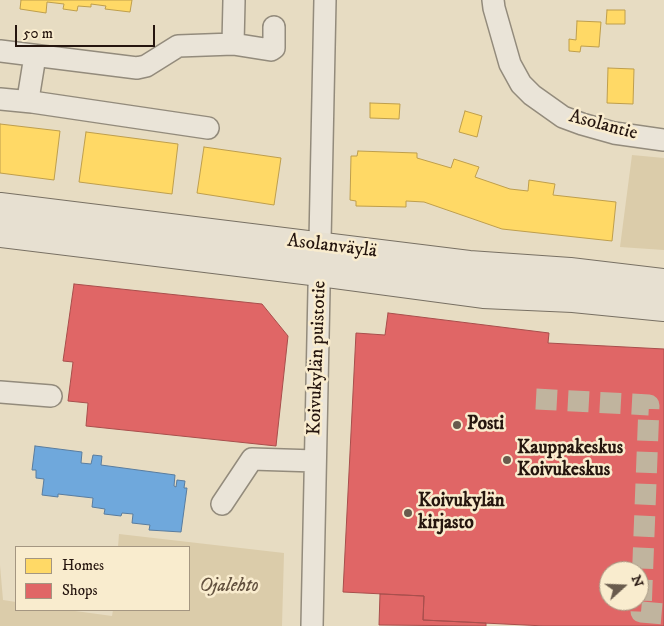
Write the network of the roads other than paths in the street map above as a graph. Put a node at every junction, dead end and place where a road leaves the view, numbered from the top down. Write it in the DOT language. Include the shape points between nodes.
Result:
graph roads {
  1 [pos="326,0"];
  2 [pos="493,0"];
  3 [pos="234,1"];
  4 [pos="274,27"];
  5 [pos="233,44"];
  6 [pos="0,51"];
  7 [pos="35,56"];
  8 [pos="0,99"];
  9 [pos="32,102"];
  10 [pos="208,128"];
  11 [pos="664,140"];
  12 [pos="0,207"];
  13 [pos="0,233"];
  14 [pos="320,259"];
  15 [pos="664,283"];
  16 [pos="664,307"];
  17 [pos="0,392"];
  18 [pos="51,396"];
  19 [pos="315,461"];
  20 [pos="222,504"];
  21 [pos="312,626"];
  1 -- 14 [label="street, Koivukylän puistotie"];
  2 -- 11 [label="street, Asolantie" via="510,64 521,84 532,95 563,117 582,124"];
  3 -- 5 [label="street"];
  4 -- 5 [label="street" via="274,48 271,50"];
  5 -- 7 [label="street" via="178,46 137,68"];
  6 -- 7 [label="street"];
  7 -- 9 [label="street" via="29,93"];
  8 -- 9 [label="street"];
  9 -- 10 [label="street"];
  12 -- 14 [label="main road, Asolanväylä"];
  13 -- 14 [label="main road, Asolanväylä"];
  14 -- 15 [label="main road, Asolanväylä" via="570,272"];
  14 -- 16 [label="main road, Asolanväylä" via="483,294"];
  14 -- 19 [label="street, Koivukylän puistotie"];
  17 -- 18 [label="street"];
  19 -- 20 [label="street" via="252,459"];
  19 -- 21 [label="street, Koivukylän puistotie"];
}
